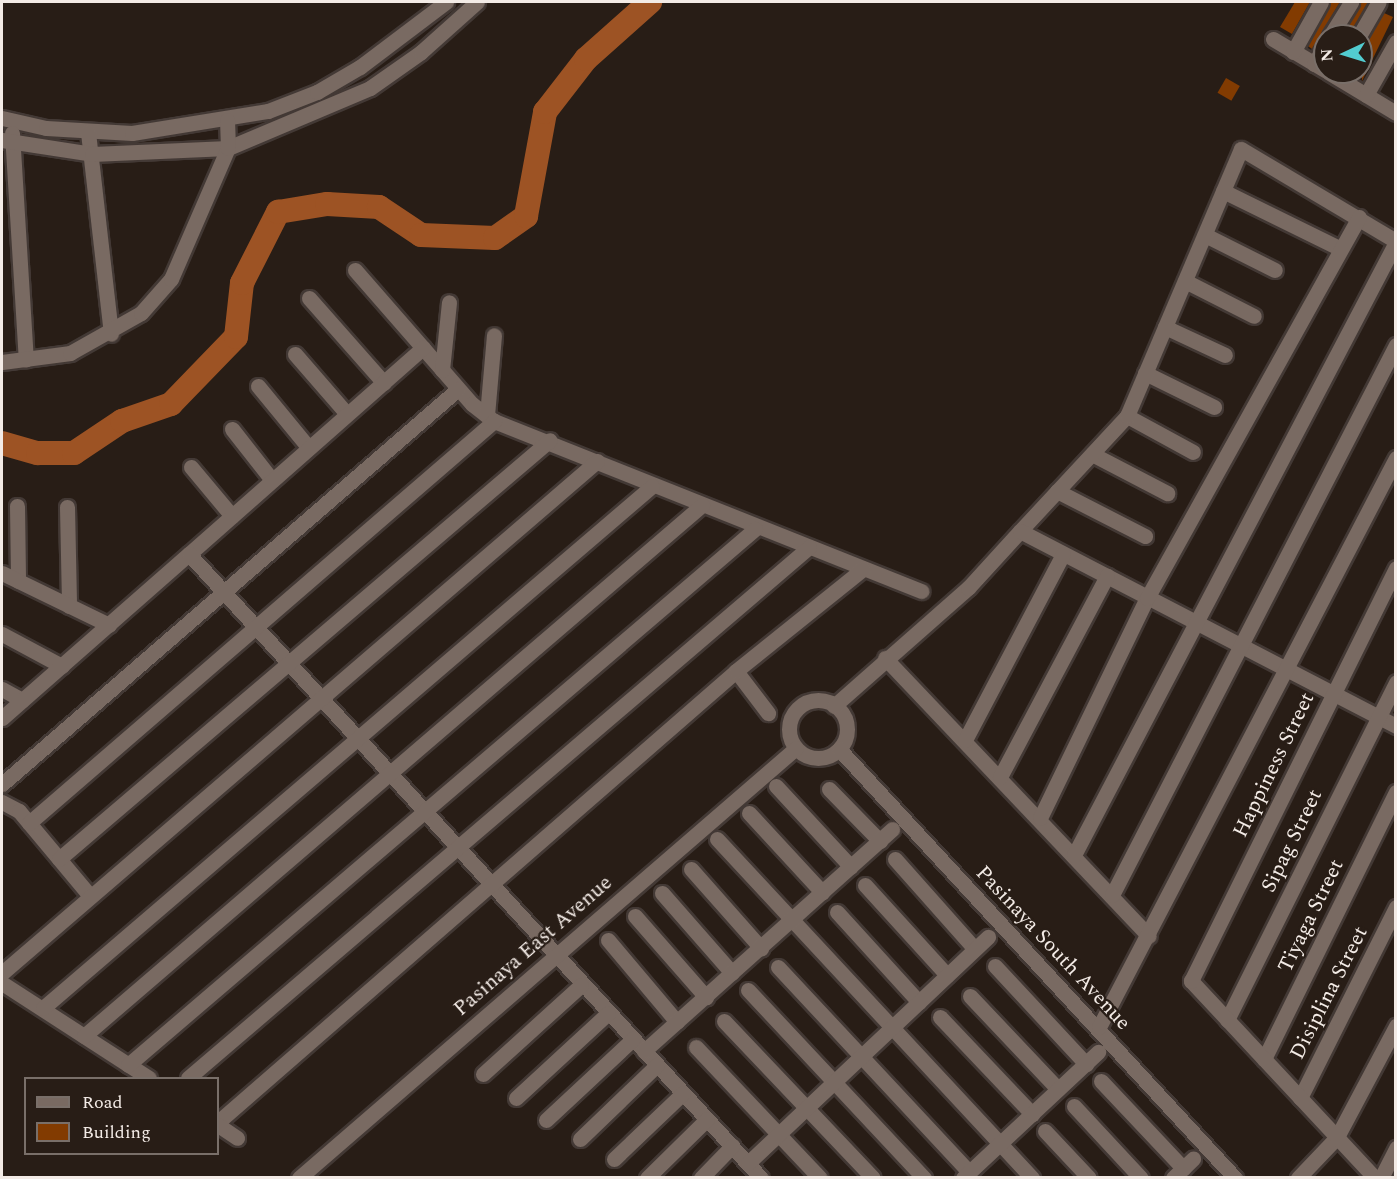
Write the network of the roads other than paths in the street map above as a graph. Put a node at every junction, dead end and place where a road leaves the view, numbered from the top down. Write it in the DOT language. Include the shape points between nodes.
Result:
graph roads {
  1 [pos="446,2"];
  2 [pos="477,2"];
  3 [pos="1321,2"];
  4 [pos="1351,2"];
  5 [pos="1379,2"];
  6 [pos="1337,24"];
  7 [pos="1366,24"];
  8 [pos="1273,39"];
  9 [pos="1395,42"];
  10 [pos="1293,52"];
  11 [pos="1313,63"];
  12 [pos="1349,84"];
  13 [pos="1366,95"];
  14 [pos="1395,113"];
  15 [pos="7,120"];
  16 [pos="227,120"];
  17 [pos="88,132"];
  18 [pos="7,141"];
  19 [pos="228,148"];
  20 [pos="92,154"];
  21 [pos="1223,191"];
  22 [pos="1359,217"];
  23 [pos="1205,235"];
  24 [pos="1395,241"];
  25 [pos="1341,249"];
  26 [pos="356,270"];
  27 [pos="1275,270"];
  28 [pos="1185,281"];
  29 [pos="309,297"];
  30 [pos="449,302"];
  31 [pos="1254,316"];
  32 [pos="1166,327"];
  33 [pos="111,334"];
  34 [pos="495,335"];
  35 [pos="1395,345"];
  36 [pos="423,348"];
  37 [pos="295,354"];
  38 [pos="1225,355"];
  39 [pos="26,360"];
  40 [pos="2,362"];
  41 [pos="442,370"];
  42 [pos="1145,373"];
  43 [pos="384,382"];
  44 [pos="258,386"];
  45 [pos="458,389"];
  46 [pos="1214,407"];
  47 [pos="347,414"];
  48 [pos="1127,416"];
  49 [pos="491,418"];
  50 [pos="232,429"];
  51 [pos="550,440"];
  52 [pos="309,448"];
  53 [pos="1193,452"];
  54 [pos="1092,454"];
  55 [pos="1395,458"];
  56 [pos="597,461"];
  57 [pos="191,467"];
  58 [pos="272,480"];
  59 [pos="652,486"];
  60 [pos="1057,491"];
  61 [pos="1167,493"];
  62 [pos="702,505"];
  63 [pos="17,506"];
  64 [pos="67,507"];
  65 [pos="232,516"];
  66 [pos="755,529"];
  67 [pos="1020,531"];
  68 [pos="1145,536"];
  69 [pos="809,547"];
  70 [pos="189,554"];
  71 [pos="1064,554"];
  72 [pos="1395,568"];
  73 [pos="863,569"];
  74 [pos="2,573"];
  75 [pos="1107,576"];
  76 [pos="18,581"];
  77 [pos="220,591"];
  78 [pos="921,591"];
  79 [pos="1148,598"];
  80 [pos="69,606"];
  81 [pos="1196,622"];
  82 [pos="109,625"];
  83 [pos="252,628"];
  84 [pos="2,634"];
  85 [pos="1239,645"];
  86 [pos="885,658"];
  87 [pos="284,662"];
  88 [pos="62,666"];
  89 [pos="1286,669"];
  90 [pos="736,671"];
  91 [pos="1395,682"];
  92 [pos="2,689"];
  93 [pos="1332,693"];
  94 [pos="22,700"];
  95 [pos="320,701"];
  96 [pos="834,706"];
  97 [pos="768,712"];
  98 [pos="1377,717"];
  99 [pos="2,718"];
  100 [pos="1395,726"];
  101 [pos="355,739"];
  102 [pos="965,740"];
  103 [pos="796,748"];
  104 [pos="839,749"];
  105 [pos="387,774"];
  106 [pos="1000,777"];
  107 [pos="2,784"];
  108 [pos="776,786"];
  109 [pos="829,789"];
  110 [pos="1395,792"];
  111 [pos="2,802"];
  112 [pos="421,810"];
  113 [pos="750,813"];
  114 [pos="1040,818"];
  115 [pos="29,823"];
  116 [pos="892,829"];
  117 [pos="717,839"];
  118 [pos="880,841"];
  119 [pos="456,848"];
  120 [pos="1074,855"];
  121 [pos="59,859"];
  122 [pos="894,859"];
  123 [pos="851,867"];
  124 [pos="691,869"];
  125 [pos="865,885"];
  126 [pos="491,886"];
  127 [pos="822,892"];
  128 [pos="662,893"];
  129 [pos="1112,895"];
  130 [pos="90,896"];
  131 [pos="1395,907"];
  132 [pos="837,912"];
  133 [pos="635,916"];
  134 [pos="792,919"];
  135 [pos="1149,936"];
  136 [pos="988,937"];
  137 [pos="608,940"];
  138 [pos="760,948"];
  139 [pos="975,949"];
  140 [pos="555,954"];
  141 [pos="995,966"];
  142 [pos="778,967"];
  143 [pos="2,973"];
  144 [pos="732,973"];
  145 [pos="947,975"];
  146 [pos="2,983"];
  147 [pos="581,985"];
  148 [pos="748,990"];
  149 [pos="970,996"];
  150 [pos="706,997"];
  151 [pos="919,1002"];
  152 [pos="43,1008"];
  153 [pos="608,1013"];
  154 [pos="940,1017"];
  155 [pos="1227,1020"];
  156 [pos="724,1021"];
  157 [pos="677,1022"];
  158 [pos="1395,1026"];
  159 [pos="892,1027"];
  160 [pos="1099,1028"];
  161 [pos="84,1036"];
  162 [pos="633,1039"];
  163 [pos="696,1047"];
  164 [pos="644,1052"];
  165 [pos="1098,1052"];
  166 [pos="861,1056"];
  167 [pos="1264,1059"];
  168 [pos="1086,1064"];
  169 [pos="128,1065"];
  170 [pos="657,1065"];
  171 [pos="483,1074"];
  172 [pos="147,1077"];
  173 [pos="189,1077"];
  174 [pos="1101,1081"];
  175 [pos="834,1082"];
  176 [pos="1058,1089"];
  177 [pos="683,1093"];
  178 [pos="516,1098"];
  179 [pos="1300,1098"];
  180 [pos="1074,1106"];
  181 [pos="806,1107"];
  182 [pos="1032,1114"];
  183 [pos="707,1119"];
  184 [pos="546,1120"];
  185 [pos="219,1122"];
  186 [pos="219,1124"];
  187 [pos="1045,1131"];
  188 [pos="779,1133"];
  189 [pos="1337,1137"];
  190 [pos="237,1138"];
  191 [pos="580,1139"];
  192 [pos="1000,1143"];
  193 [pos="732,1146"];
  194 [pos="1395,1148"];
  195 [pos="614,1159"];
  196 [pos="747,1163"];
  197 [pos="1183,1168"];
  198 [pos="966,1175"];
  199 [pos="758,1176"];
  200 [pos="299,1178"];
  201 [pos="646,1178"];
  202 [pos="701,1178"];
  203 [pos="820,1178"];
  204 [pos="873,1178"];
  205 [pos="924,1178"];
  206 [pos="1032,1178"];
  207 [pos="1089,1178"];
  208 [pos="1141,1178"];
  209 [pos="1235,1178"];
  210 [pos="1298,1178"];
  211 [pos="1375,1178"];
  212 [pos="1381,1178"];
  1 -- 16 [label="street" via="418,27 317,92"];
  2 -- 19 [label="street" via="421,52 370,88"];
  3 -- 10 [label="street"];
  4 -- 6 [label="street"];
  5 -- 7 [label="street"];
  8 -- 10 [label="street"];
  9 -- 13 [label="street"];
  10 -- 11 [label="street"];
  12 -- 13 [label="street"];
  13 -- 14 [label="street"];
  15 -- 17 [label="street"];
  15 -- 18 [label="street"];
  16 -- 17 [label="street" via="132,133"];
  16 -- 19 [label="street"];
  17 -- 20 [label="street"];
  18 -- 20 [label="street"];
  18 -- 39 [label="street"];
  19 -- 20 [label="street"];
  19 -- 33 [label="street" via="171,279 141,313"];
  20 -- 33 [label="street"];
  21 -- 22 [label="street" via="1241,149"];
  21 -- 23 [label="street"];
  21 -- 25 [label="street"];
  22 -- 24 [label="street"];
  22 -- 25 [label="street"];
  23 -- 27 [label="street"];
  23 -- 28 [label="street"];
  24 -- 81 [label="street"];
  25 -- 79 [label="street"];
  26 -- 36 [label="street"];
  28 -- 31 [label="street"];
  28 -- 32 [label="street"];
  29 -- 43 [label="street"];
  30 -- 41 [label="street"];
  32 -- 38 [label="street"];
  32 -- 42 [label="street"];
  33 -- 39 [label="street" via="70,353"];
  34 -- 49 [label="street"];
  35 -- 85 [label="street"];
  36 -- 41 [label="street"];
  36 -- 43 [label="street"];
  37 -- 47 [label="street"];
  39 -- 40 [label="street"];
  41 -- 45 [label="street"];
  42 -- 46 [label="street"];
  42 -- 48 [label="street"];
  43 -- 47 [label="street"];
  44 -- 52 [label="street"];
  45 -- 49 [label="street"];
  45 -- 77 [label="street"];
  47 -- 52 [label="street"];
  48 -- 53 [label="street"];
  48 -- 54 [label="street"];
  49 -- 51 [label="street"];
  49 -- 83 [label="street"];
  50 -- 58 [label="street"];
  51 -- 56 [label="street"];
  51 -- 87 [label="street"];
  52 -- 58 [label="street"];
  54 -- 60 [label="street"];
  54 -- 61 [label="street"];
  55 -- 89 [label="street"];
  56 -- 59 [label="street"];
  56 -- 95 [label="street"];
  57 -- 65 [label="street"];
  58 -- 65 [label="street"];
  59 -- 62 [label="street"];
  59 -- 101 [label="street"];
  60 -- 67 [label="street"];
  60 -- 68 [label="street"];
  62 -- 66 [label="street"];
  62 -- 105 [label="street"];
  63 -- 76 [label="street"];
  64 -- 80 [label="street"];
  65 -- 70 [label="street"];
  66 -- 69 [label="street"];
  66 -- 112 [label="street"];
  67 -- 71 [label="street"];
  67 -- 86 [label="street" via="968,588"];
  69 -- 73 [label="street"];
  69 -- 119 [label="street"];
  70 -- 77 [label="street"];
  70 -- 82 [label="street"];
  71 -- 75 [label="street"];
  71 -- 102 [label="street"];
  72 -- 93 [label="street, Happiness Street"];
  73 -- 78 [label="street"];
  73 -- 90 [label="street"];
  74 -- 76 [label="street"];
  75 -- 79 [label="street"];
  75 -- 106 [label="street"];
  76 -- 80 [label="street"];
  77 -- 83 [label="street"];
  77 -- 107 [label="street"];
  79 -- 81 [label="street"];
  79 -- 114 [label="street"];
  80 -- 82 [label="street"];
  81 -- 85 [label="street"];
  81 -- 120 [label="street"];
  82 -- 88 [label="street"];
  83 -- 87 [label="street"];
  83 -- 115 [label="street"];
  84 -- 88 [label="street"];
  85 -- 89 [label="street"];
  85 -- 129 [label="street"];
  86 -- 96 [label="street"];
  86 -- 102 [label="street"];
  87 -- 95 [label="street"];
  87 -- 121 [label="street"];
  88 -- 94 [label="street"];
  89 -- 93 [label="street"];
  89 -- 135 [label="street"];
  90 -- 97 [label="street"];
  90 -- 126 [label="street"];
  91 -- 98 [label="street, Sipag Street"];
  92 -- 94 [label="street"];
  93 -- 98 [label="street"];
  93 -- 155 [label="street, Happiness Street" via="1191,981"];
  94 -- 99 [label="street"];
  95 -- 101 [label="street"];
  95 -- 130 [label="street"];
  96 -- 103 [label="street" via="813,701 795,712 789,730"];
  96 -- 104 [label="street" via="846,723"];
  98 -- 100 [label="street"];
  98 -- 155 [label="street, Sipag Street"];
  101 -- 105 [label="street"];
  101 -- 152 [label="street"];
  102 -- 106 [label="street"];
  103 -- 104 [label="street" via="819,758"];
  103 -- 140 [label="street, Pasinaya East Avenue"];
  104 -- 160 [label="street, Pasinaya South Avenue"];
  105 -- 112 [label="street"];
  105 -- 161 [label="street"];
  106 -- 114 [label="street"];
  108 -- 123 [label="street"];
  109 -- 118 [label="street"];
  110 -- 167 [label="street, Tiyaga Street"];
  111 -- 115 [label="street"];
  112 -- 119 [label="street"];
  112 -- 169 [label="street"];
  113 -- 127 [label="street"];
  114 -- 120 [label="street"];
  115 -- 121 [label="street"];
  116 -- 118 [label="street"];
  117 -- 134 [label="street"];
  118 -- 123 [label="street"];
  119 -- 126 [label="street"];
  119 -- 173 [label="street"];
  120 -- 129 [label="street"];
  121 -- 130 [label="street"];
  122 -- 139 [label="street"];
  123 -- 127 [label="street"];
  124 -- 138 [label="street"];
  125 -- 145 [label="street"];
  126 -- 140 [label="street"];
  126 -- 185 [label="street"];
  127 -- 134 [label="street"];
  128 -- 144 [label="street"];
  129 -- 135 [label="street"];
  130 -- 143 [label="street"];
  131 -- 179 [label="street, Disiplina Street"];
  132 -- 151 [label="street"];
  133 -- 150 [label="street"];
  134 -- 138 [label="street"];
  134 -- 159 [label="street"];
  135 -- 160 [label="street"];
  136 -- 139 [label="street"];
  137 -- 157 [label="street"];
  138 -- 144 [label="street"];
  139 -- 145 [label="street"];
  140 -- 147 [label="street"];
  140 -- 200 [label="street, Pasinaya East Avenue"];
  141 -- 168 [label="street"];
  142 -- 166 [label="street"];
  144 -- 150 [label="street"];
  145 -- 151 [label="street"];
  146 -- 152 [label="street"];
  147 -- 153 [label="street"];
  147 -- 171 [label="street"];
  148 -- 175 [label="street"];
  149 -- 176 [label="street"];
  150 -- 157 [label="street"];
  151 -- 159 [label="street"];
  152 -- 161 [label="street"];
  153 -- 162 [label="street"];
  153 -- 178 [label="street"];
  154 -- 182 [label="street"];
  155 -- 167 [label="street"];
  156 -- 181 [label="street"];
  157 -- 164 [label="street"];
  158 -- 189 [label="street"];
  159 -- 166 [label="street"];
  159 -- 192 [label="street"];
  160 -- 209 [label="street, Pasinaya South Avenue"];
  161 -- 169 [label="street"];
  162 -- 164 [label="street"];
  162 -- 184 [label="street"];
  163 -- 188 [label="street"];
  164 -- 170 [label="street"];
  165 -- 168 [label="street"];
  166 -- 175 [label="street"];
  166 -- 198 [label="street"];
  167 -- 179 [label="street"];
  168 -- 176 [label="street"];
  169 -- 172 [label="street"];
  170 -- 177 [label="street"];
  170 -- 191 [label="street"];
  174 -- 197 [label="street"];
  175 -- 181 [label="street"];
  175 -- 205 [label="street"];
  176 -- 182 [label="street"];
  177 -- 183 [label="street"];
  177 -- 195 [label="street"];
  179 -- 189 [label="street"];
  180 -- 208 [label="street"];
  181 -- 188 [label="street"];
  181 -- 204 [label="street"];
  182 -- 192 [label="street"];
  183 -- 193 [label="street"];
  183 -- 201 [label="street"];
  186 -- 190 [label="street"];
  187 -- 207 [label="street"];
  188 -- 196 [label="street"];
  188 -- 203 [label="street"];
  189 -- 210 [label="street"];
  189 -- 211 [label="street"];
  192 -- 198 [label="street"];
  192 -- 206 [label="street"];
  193 -- 196 [label="street"];
  193 -- 202 [label="street"];
  194 -- 212 [label="street"];
  196 -- 199 [label="street"];
}
